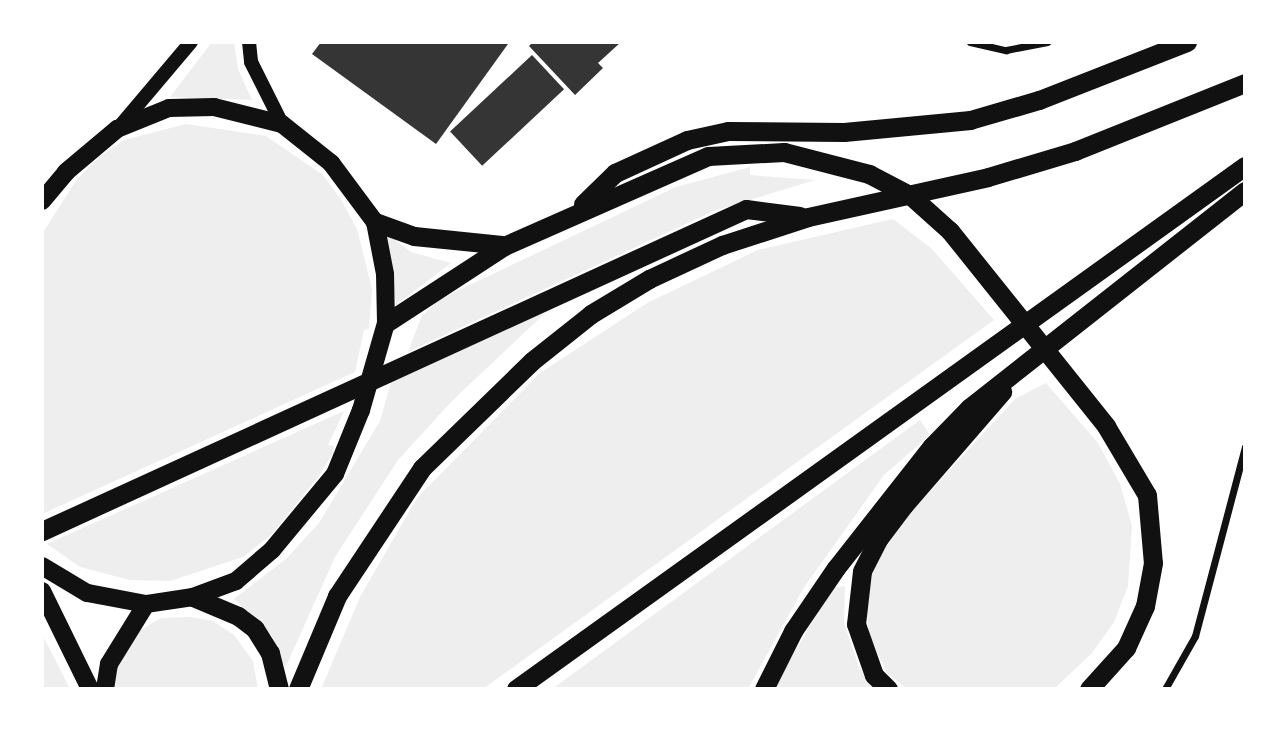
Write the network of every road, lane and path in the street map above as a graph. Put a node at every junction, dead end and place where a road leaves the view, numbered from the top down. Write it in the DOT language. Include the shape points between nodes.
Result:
graph roads {
  1 [pos="191,42"];
  2 [pos="249,42"];
  3 [pos="970,42"];
  4 [pos="1047,42"];
  5 [pos="1187,42"];
  6 [pos="1245,83"];
  7 [pos="282,124"];
  8 [pos="117,129"];
  9 [pos="1245,166"];
  10 [pos="1245,191"];
  11 [pos="42,201"];
  12 [pos="572,214"];
  13 [pos="808,217"];
  14 [pos="375,222"];
  15 [pos="503,246"];
  16 [pos="386,323"];
  17 [pos="1022,367"];
  18 [pos="1245,447"];
  19 [pos="42,531"];
  20 [pos="42,566"];
  21 [pos="42,591"];
  22 [pos="194,597"];
  23 [pos="146,604"];
  24 [pos="90,689"];
  25 [pos="105,689"];
  26 [pos="279,689"];
  27 [pos="298,689"];
  28 [pos="516,689"];
  29 [pos="764,689"];
  30 [pos="888,689"];
  31 [pos="1089,689"];
  32 [pos="1165,689"];
  1 -- 8 [label="main road"];
  2 -- 7 [label="main road" via="251,62"];
  3 -- 4 [label="street" via="1006,50"];
  5 -- 12 [label="highway" via="1039,100 970,120 844,132 728,131 687,140 615,173"];
  6 -- 13 [label="highway" via="1075,151 988,177"];
  7 -- 8 [label="main road" via="214,107 169,108"];
  7 -- 14 [label="main road" via="331,163"];
  8 -- 11 [label="main road" via="66,172"];
  9 -- 28 [label="highway"];
  10 -- 17 [label="highway"];
  12 -- 15 [label="highway"];
  12 -- 31 [label="highway" via="708,156 753,151 825,159 869,174 911,196 950,231 1106,426 1147,495 1153,564 1145,606 1126,648"];
  13 -- 19 [label="highway" via="746,209"];
  13 -- 27 [label="highway" via="722,245 649,279 581,322 475,413 422,468 378,531 337,596"];
  14 -- 15 [label="highway" via="414,236"];
  14 -- 16 [label="main road" via="385,274"];
  15 -- 16 [label="highway"];
  16 -- 22 [label="main road" via="335,474 303,516 236,581"];
  17 -- 29 [label="highway" via="969,408 897,487 793,631"];
  17 -- 30 [label="highway" via="878,538 862,571 856,624 874,675"];
  18 -- 32 [label="street" via="1195,636"];
  20 -- 23 [label="main road" via="87,593"];
  21 -- 24 [label="main road"];
  22 -- 23 [label="main road"];
  22 -- 26 [label="highway" via="238,616 255,629 270,653"];
  23 -- 25 [label="main road" via="108,664"];
}
